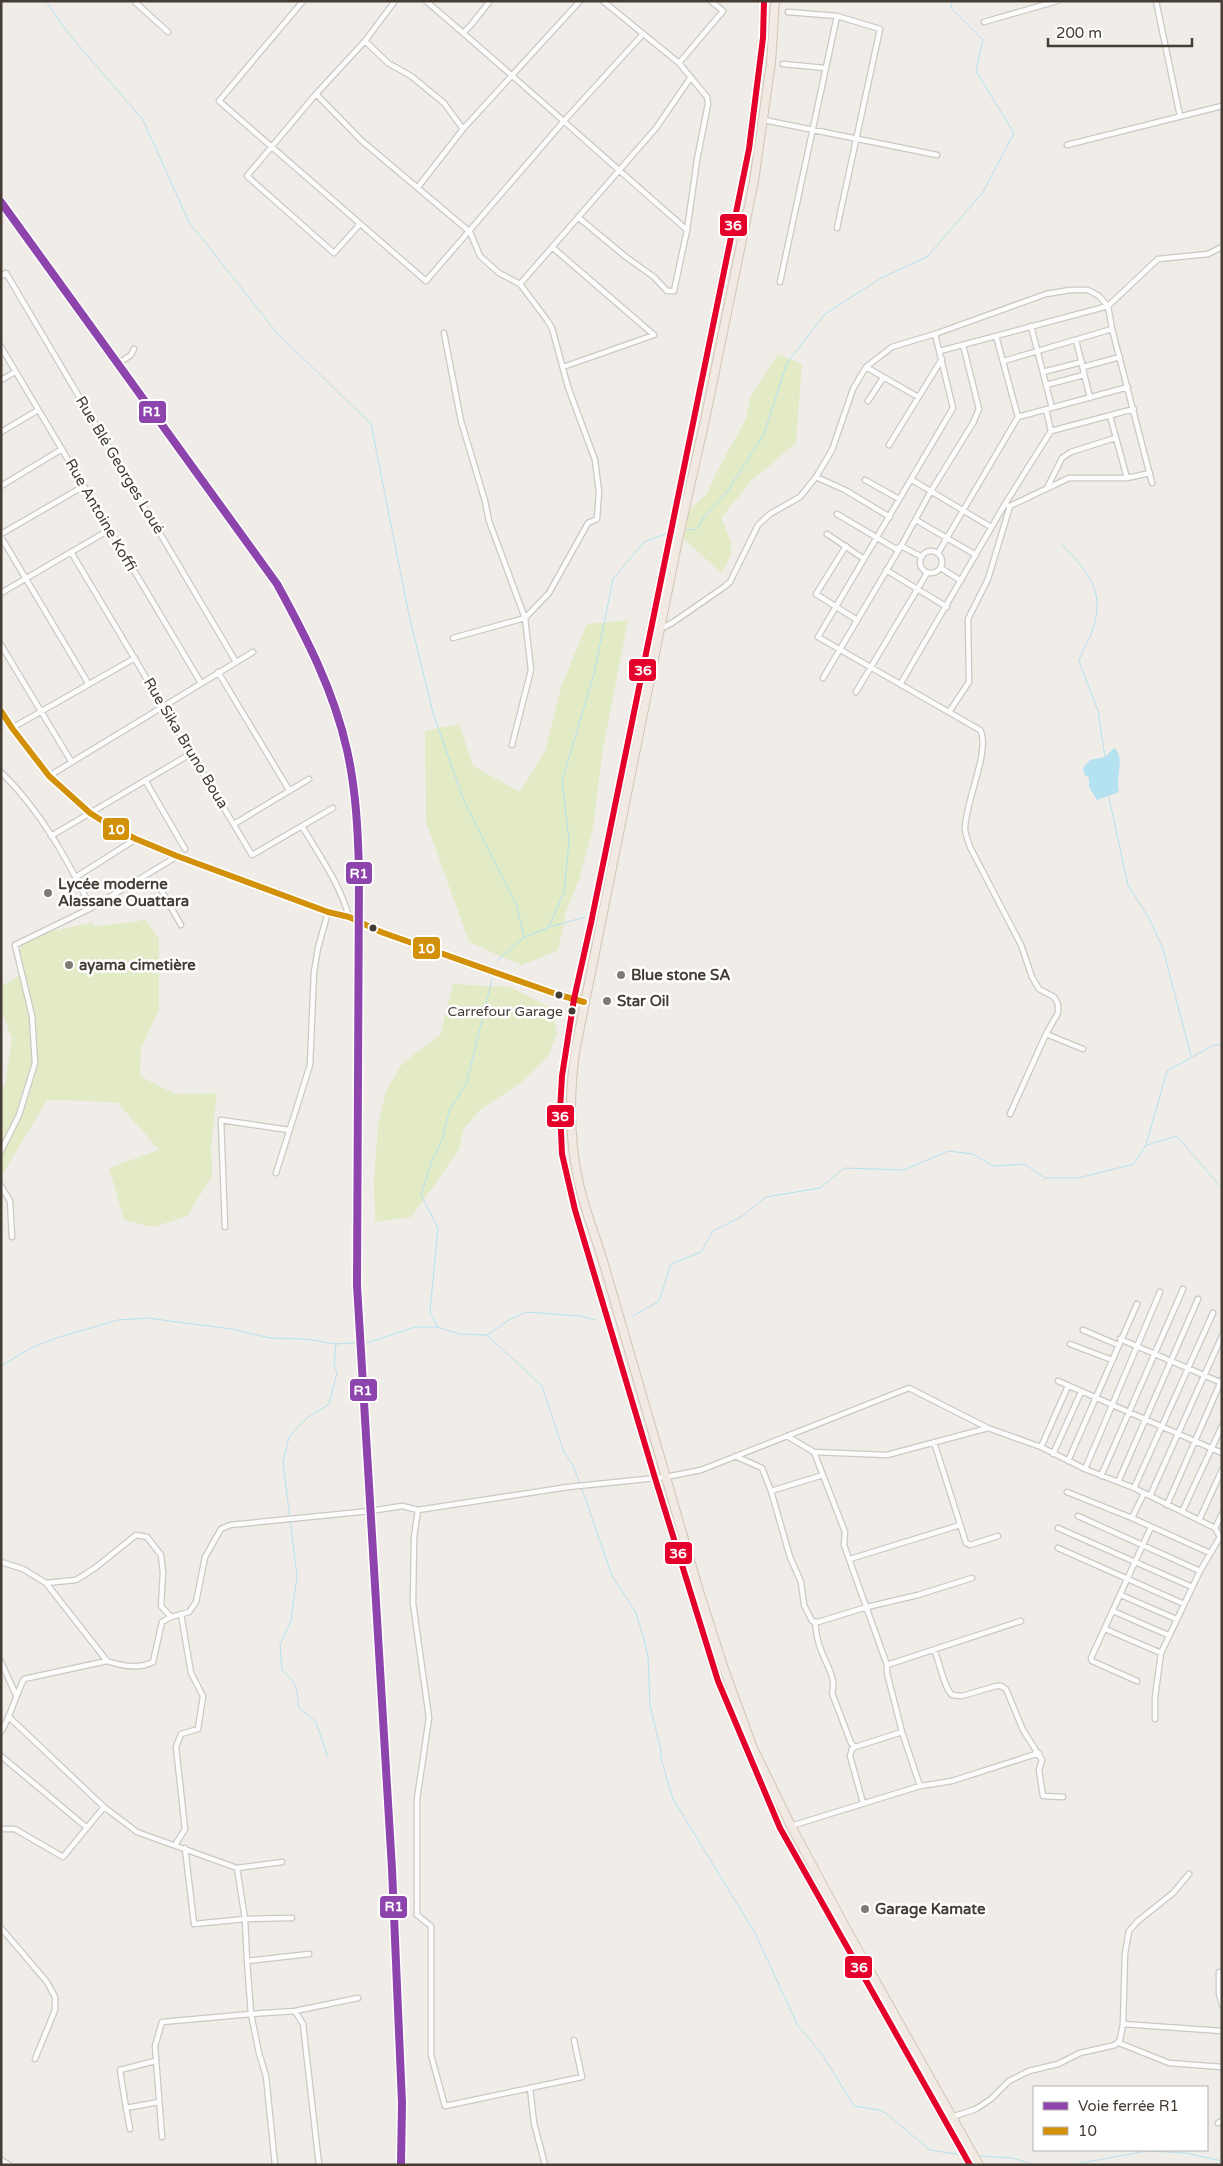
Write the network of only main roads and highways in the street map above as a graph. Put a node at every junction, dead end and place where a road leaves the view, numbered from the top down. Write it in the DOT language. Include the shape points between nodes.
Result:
graph roads {
  1 [pos="764,1"];
  2 [pos="775,1"];
  3 [pos="1,711"];
  4 [pos="574,999"];
  5 [pos="584,1002"];
  6 [pos="970,2165"];
  7 [pos="979,2165"];
  1 -- 4 [label="main road" via="763,38 749,150"];
  2 -- 5 [label="main road" via="771,63 754,182"];
  3 -- 4 [label="main road" via="49,776 90,812 136,839 381,932"];
  4 -- 5 [label="main road"];
  4 -- 6 [label="main road" via="562,1076 562,1154 574,1210 718,1681 780,1828"];
  5 -- 7 [label="main road" via="571,1078 571,1112 579,1184 726,1675 753,1748 791,1826"];
}
